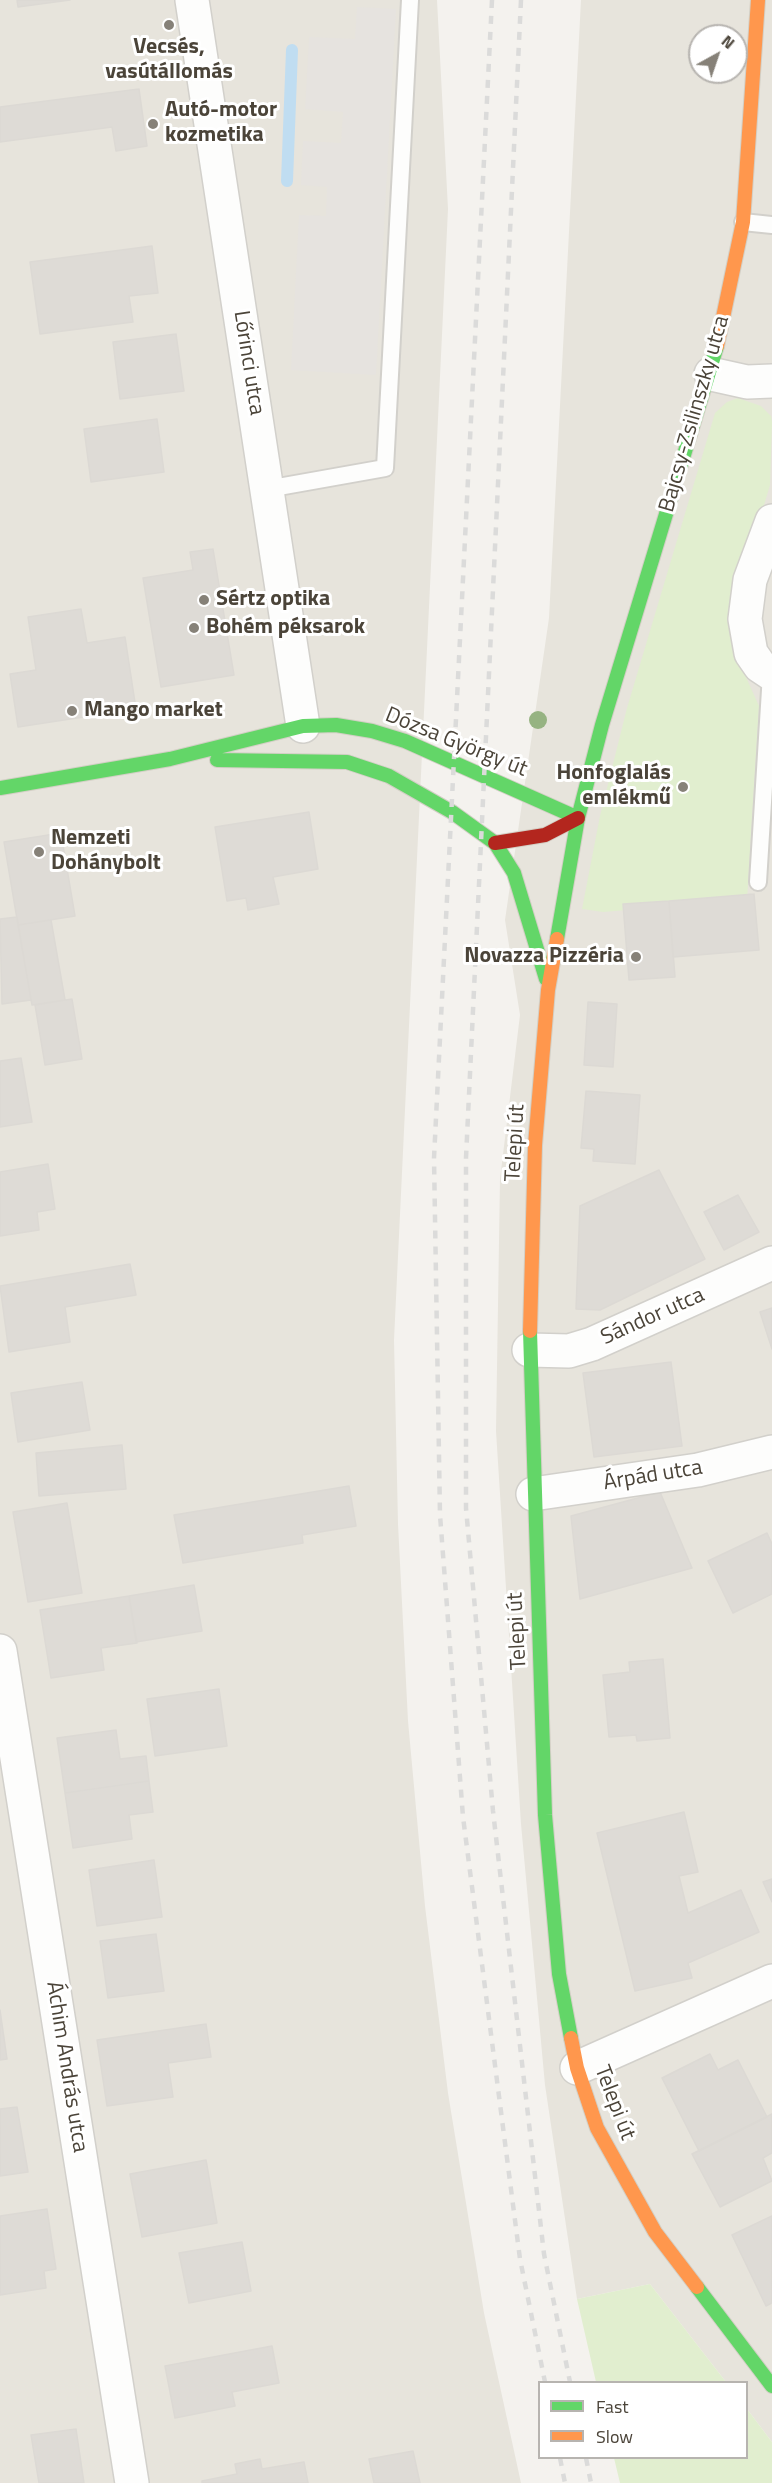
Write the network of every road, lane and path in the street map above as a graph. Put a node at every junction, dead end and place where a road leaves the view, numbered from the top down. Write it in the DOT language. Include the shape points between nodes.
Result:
graph roads {
  1 [pos="192,0"];
  2 [pos="410,0"];
  3 [pos="758,0"];
  4 [pos="742,222"];
  5 [pos="772,225"];
  6 [pos="711,374"];
  7 [pos="772,381"];
  8 [pos="267,489"];
  9 [pos="772,521"];
  10 [pos="771,674"];
  11 [pos="303,726"];
  12 [pos="170,759"];
  13 [pos="0,788"];
  14 [pos="578,818"];
  15 [pos="495,843"];
  16 [pos="758,882"];
  17 [pos="548,990"];
  18 [pos="772,1263"];
  19 [pos="529,1350"];
  20 [pos="772,1452"];
  21 [pos="533,1494"];
  22 [pos="0,1651"];
  23 [pos="772,1981"];
  24 [pos="578,2068"];
  25 [pos="772,2386"];
  26 [pos="132,2483"];
  1 -- 8 [label="street, Lőrinci utca"];
  2 -- 8 [label="lane" via="386,468"];
  3 -- 4 [label="main road, Bajcsy-Zsilinszky utca"];
  4 -- 5 [label="lane"];
  4 -- 6 [label="main road, Bajcsy-Zsilinszky utca"];
  6 -- 7 [label="street" via="734,380"];
  6 -- 14 [label="main road, Bajcsy-Zsilinszky utca" via="610,692"];
  8 -- 11 [label="street, Lőrinci utca"];
  9 -- 10 [label="street" via="750,580 745,619 751,653"];
  10 -- 16 [label="lane"];
  11 -- 12 [label="main road, Dózsa György út"];
  11 -- 14 [label="main road, Dózsa György út" via="336,725 405,741"];
  12 -- 13 [label="main road, Dózsa György út"];
  12 -- 15 [label="main road, Dózsa György út" via="346,762 389,776 427,796"];
  14 -- 15 [label="main road" via="545,835"];
  14 -- 17 [label="main road, Telepi út"];
  15 -- 17 [label="main road" via="514,873"];
  17 -- 19 [label="main road, Telepi út" via="535,1145"];
  18 -- 19 [label="street, Sándor utca" via="592,1344 568,1351"];
  19 -- 21 [label="main road, Telepi út"];
  20 -- 21 [label="street, Árpád utca" via="698,1470"];
  21 -- 24 [label="main road, Telepi út" via="545,1815 559,1974"];
  22 -- 26 [label="street, Áchim András utca"];
  23 -- 24 [label="street"];
  24 -- 25 [label="main road, Telepi út" via="597,2128 655,2232"];
}
